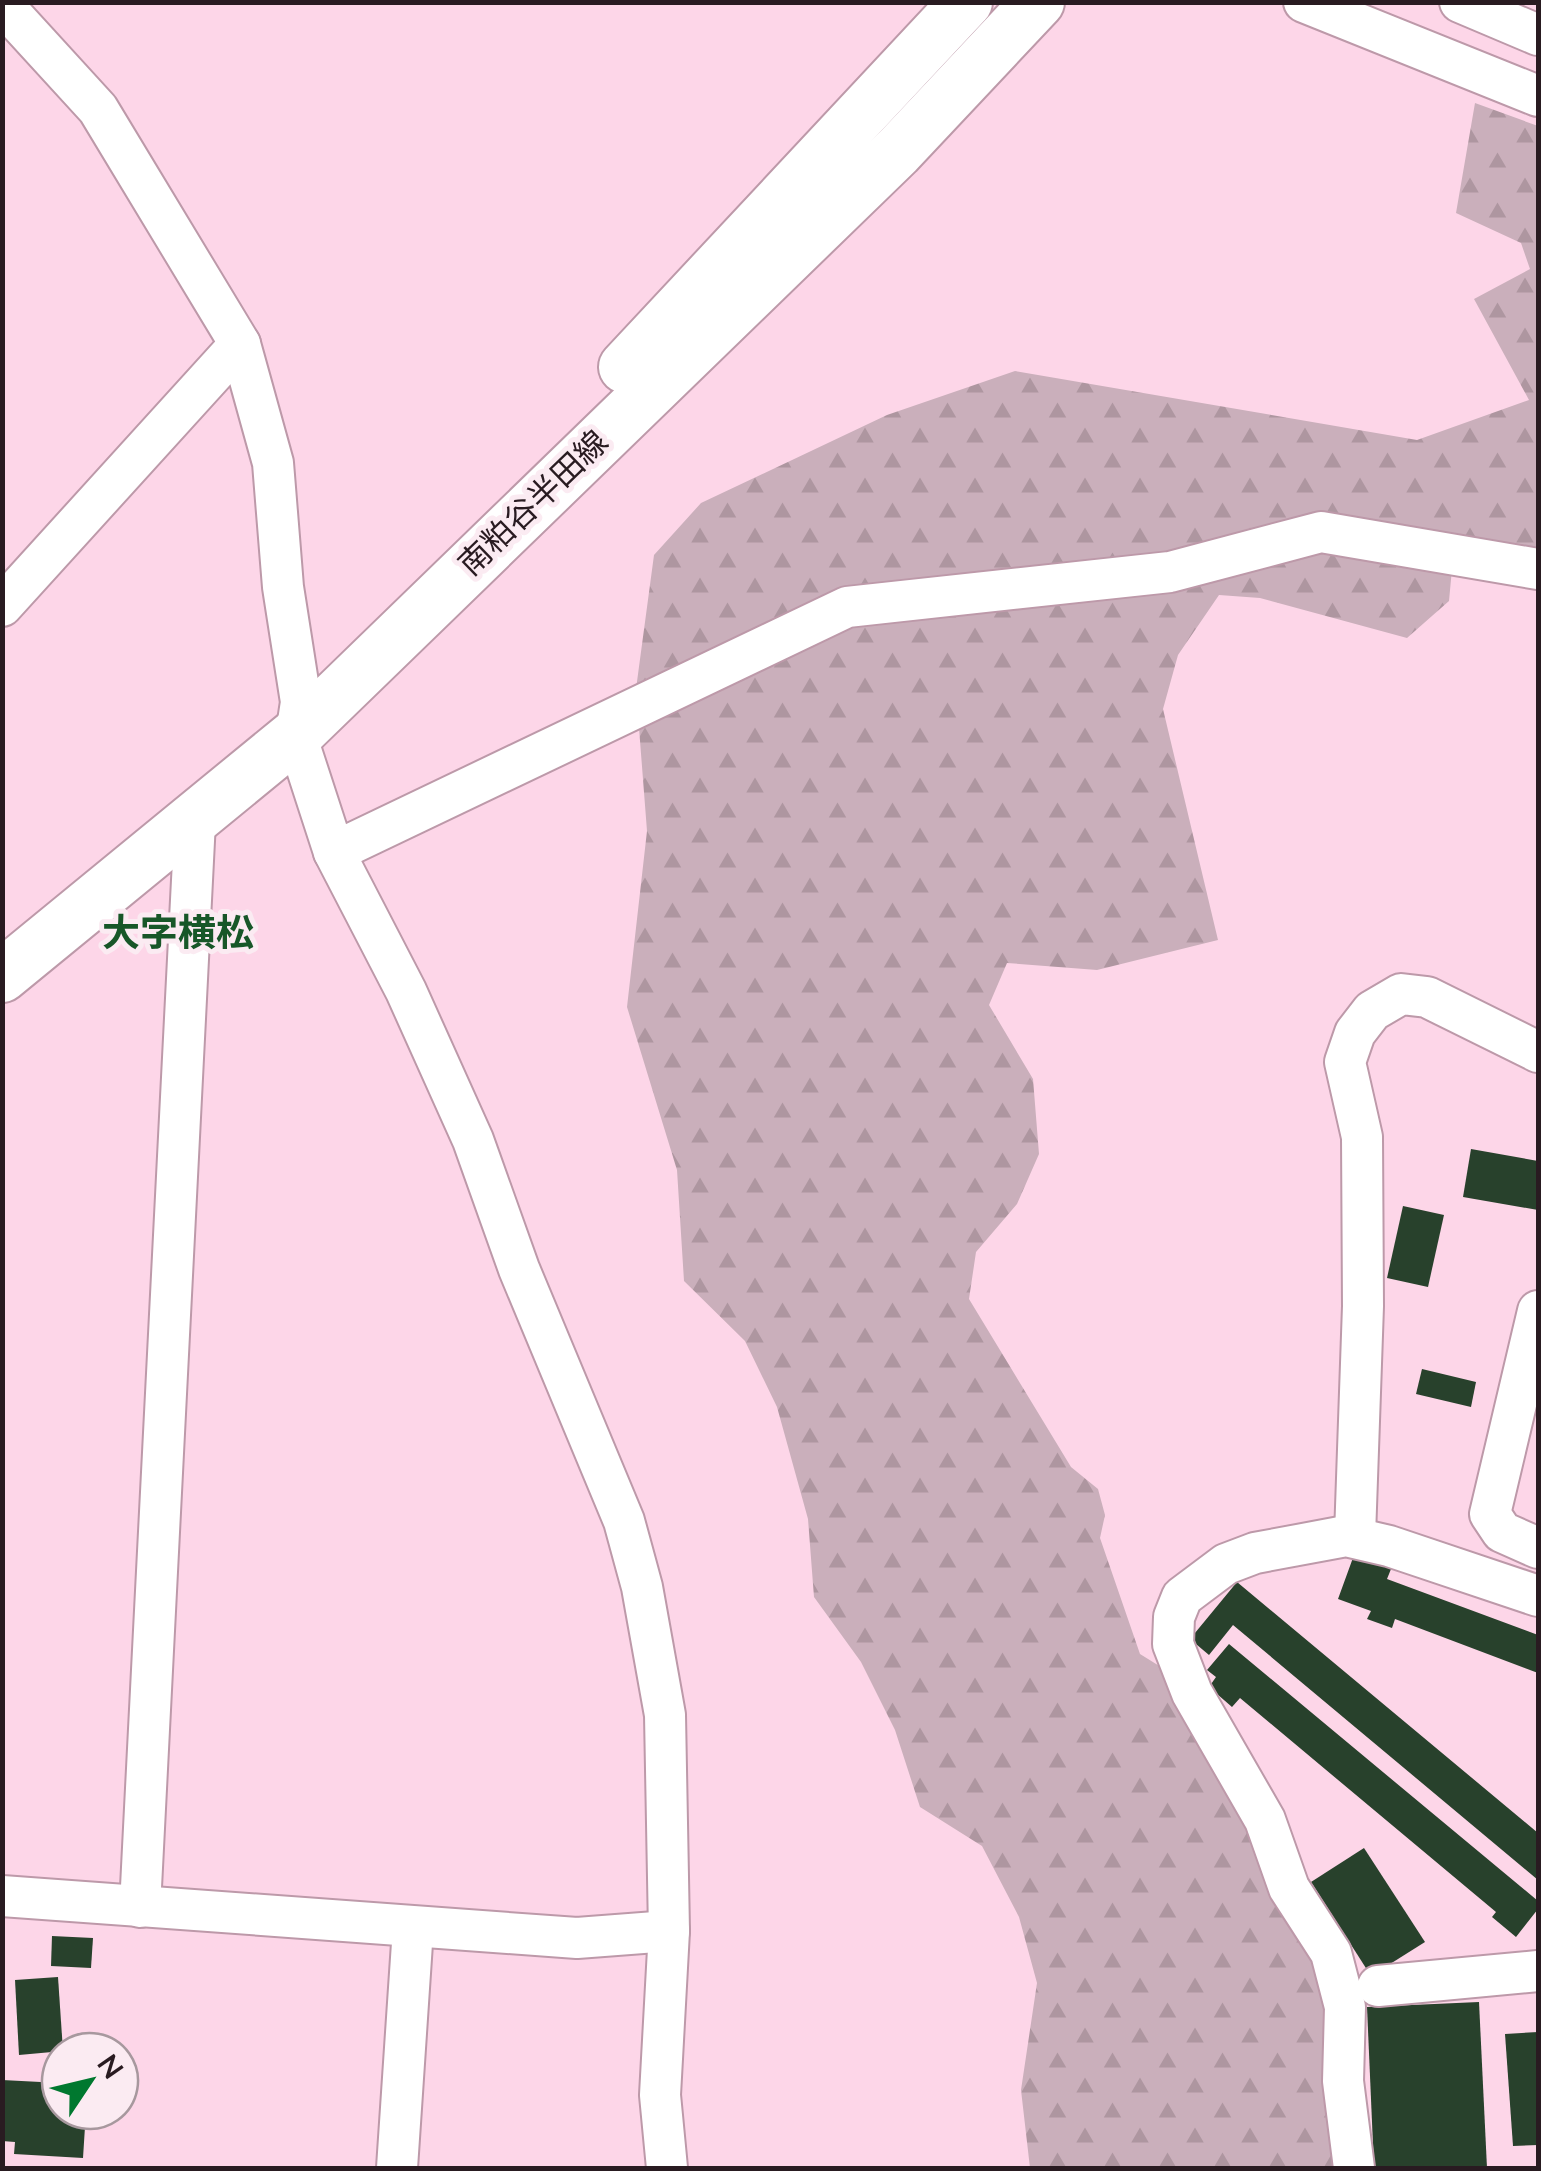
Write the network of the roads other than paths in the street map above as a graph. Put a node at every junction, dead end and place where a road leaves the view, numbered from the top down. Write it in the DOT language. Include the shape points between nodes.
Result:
graph roads {
  1 [pos="966,2"];
  2 [pos="1038,2"];
  3 [pos="1304,2"];
  4 [pos="1460,2"];
  5 [pos="2,4"];
  6 [pos="1538,35"];
  7 [pos="1538,96"];
  8 [pos="240,344"];
  9 [pos="1538,568"];
  10 [pos="2,606"];
  11 [pos="298,718"];
  12 [pos="196,821"];
  13 [pos="334,852"];
  14 [pos="2,953"];
  15 [pos="2,976"];
  16 [pos="1538,1052"];
  17 [pos="1538,1311"];
  18 [pos="1355,1536"];
  19 [pos="1538,1548"];
  20 [pos="1538,1596"];
  21 [pos="2,1896"];
  22 [pos="140,1906"];
  23 [pos="414,1928"];
  24 [pos="670,1931"];
  25 [pos="1538,1971"];
  26 [pos="1378,1986"];
  27 [pos="396,2168"];
  28 [pos="666,2168"];
  29 [pos="1354,2168"];
  1 -- 11 [label="main road, 南粕谷半田線"];
  2 -- 11 [label="main road, 南粕谷半田線" via="897,152"];
  3 -- 7 [label="street"];
  4 -- 6 [label="street"];
  5 -- 8 [label="street" via="98,109"];
  8 -- 10 [label="street"];
  8 -- 11 [label="street" via="273,463"];
  9 -- 13 [label="street" via="1321,532 1170,572 847,608"];
  11 -- 12 [label="main road, 南粕谷半田線"];
  11 -- 13 [label="street"];
  11 -- 14 [label="main road, 南粕谷半田線"];
  12 -- 15 [label="main road, 南粕谷半田線"];
  12 -- 22 [label="street"];
  13 -- 24 [label="street" via="473,1140 519,1270 624,1521 666,1715"];
  16 -- 18 [label="street" via="1427,997 1402,994 1372,1011 1355,1033 1345,1062 1362,1136"];
  17 -- 19 [label="street" via="1490,1514 1502,1532"];
  18 -- 20 [label="street"];
  18 -- 29 [label="street" via="1226,1564 1182,1596 1172,1644 1192,1693 1265,1820 1289,1888 1330,1953 1345,2007 1342,2081"];
  21 -- 22 [label="street"];
  22 -- 23 [label="street"];
  23 -- 24 [label="street" via="577,1938"];
  23 -- 27 [label="street"];
  24 -- 28 [label="street" via="660,2095"];
  25 -- 26 [label="street"];
}
